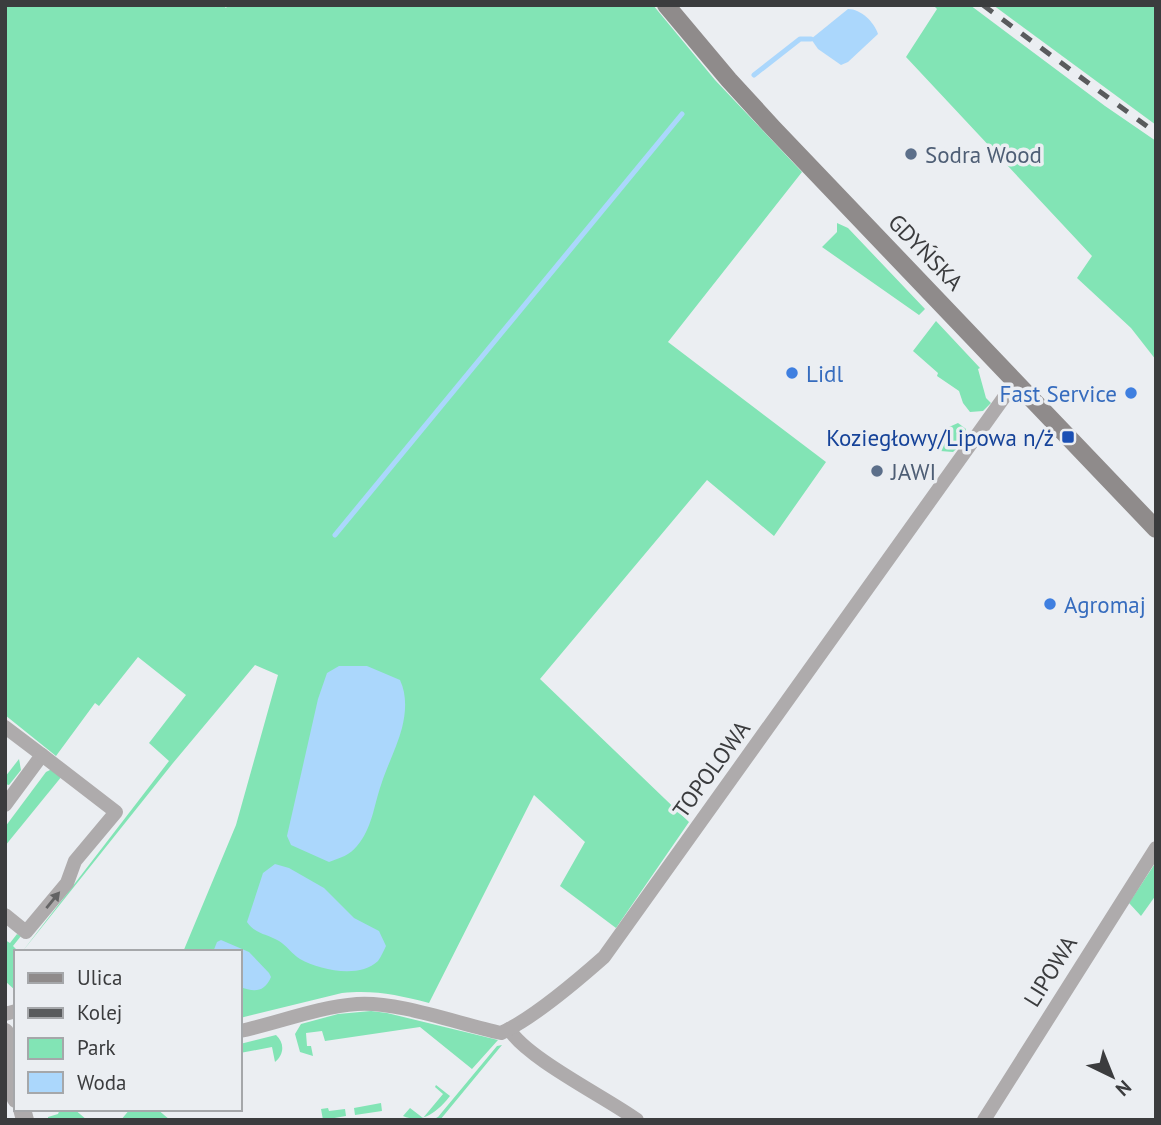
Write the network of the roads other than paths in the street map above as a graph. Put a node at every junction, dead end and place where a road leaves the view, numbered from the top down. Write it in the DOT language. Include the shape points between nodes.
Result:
graph roads {
  1 [pos="666,5"];
  2 [pos="1015,382"];
  3 [pos="1156,529"];
  4 [pos="5,727"];
  5 [pos="42,755"];
  6 [pos="5,805"];
  7 [pos="1156,849"];
  8 [pos="5,915"];
  9 [pos="5,1020"];
  10 [pos="5,1025"];
  11 [pos="509,1029"];
  12 [pos="242,1031"];
  13 [pos="5,1032"];
  14 [pos="14,1071"];
  15 [pos="5,1075"];
  16 [pos="14,1095"];
  17 [pos="637,1120"];
  18 [pos="984,1120"];
  1 -- 2 [label="main road, GDYŃSKA" via="738,90"];
  2 -- 3 [label="main road, GDYŃSKA"];
  2 -- 11 [label="street, TOPOLOWA" via="604,957"];
  4 -- 5 [label="street"];
  5 -- 6 [label="street"];
  8 -- 5 [label="street, one-way" via="26,932 116,812"];
  7 -- 18 [label="street, LIPOWA"];
  9 -- 10 [label="street"];
  11 -- 12 [label="street" via="501,1033 369,1004 342,1006"];
  11 -- 17 [label="street" via="534,1054"];
  13 -- 14 [label="street"];
  15 -- 16 [label="street"];
}
